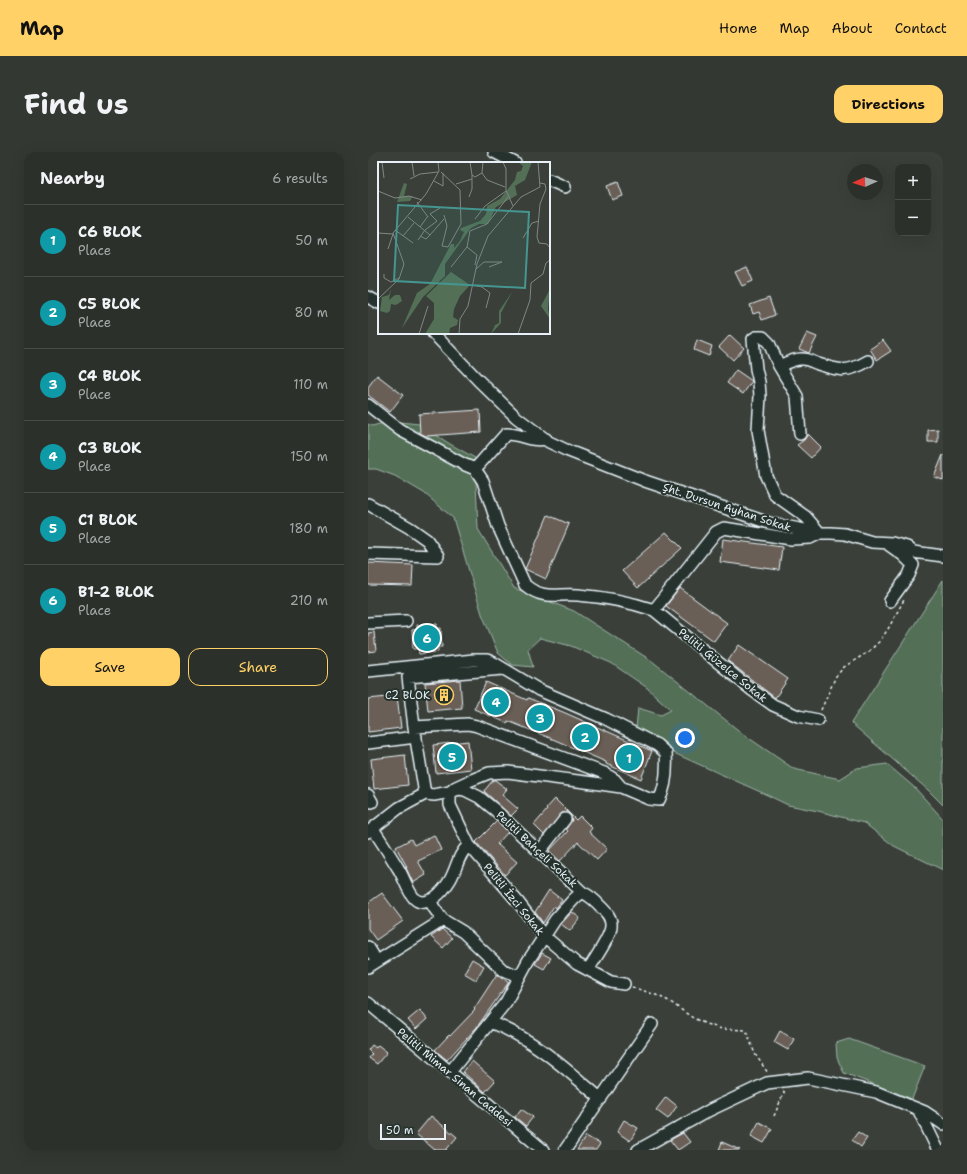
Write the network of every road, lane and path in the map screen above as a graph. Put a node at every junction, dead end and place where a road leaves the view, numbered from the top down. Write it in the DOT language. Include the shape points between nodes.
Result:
graph roads {
  1 [pos="497,157"];
  2 [pos="512,162"];
  3 [pos="550,180"];
  4 [pos="565,187"];
  5 [pos="368,297"];
  6 [pos="378,302"];
  7 [pos="434,334"];
  8 [pos="868,361"];
  9 [pos="779,366"];
  10 [pos="368,405"];
  11 [pos="800,434"];
  12 [pos="546,439"];
  13 [pos="475,469"];
  14 [pos="368,504"];
  15 [pos="820,533"];
  16 [pos="887,543"];
  17 [pos="368,554"];
  18 [pos="943,556"];
  19 [pos="907,595"];
  20 [pos="890,601"];
  21 [pos="654,610"];
  22 [pos="406,621"];
  23 [pos="368,623"];
  24 [pos="504,669"];
  25 [pos="368,671"];
  26 [pos="818,720"];
  27 [pos="415,732"];
  28 [pos="368,743"];
  29 [pos="621,787"];
  30 [pos="450,792"];
  31 [pos="425,794"];
  32 [pos="564,819"];
  33 [pos="370,831"];
  34 [pos="469,845"];
  35 [pos="539,852"];
  36 [pos="582,892"];
  37 [pos="430,900"];
  38 [pos="443,920"];
  39 [pos="544,936"];
  40 [pos="368,968"];
  41 [pos="588,970"];
  42 [pos="520,976"];
  43 [pos="624,984"];
  44 [pos="368,1003"];
  45 [pos="490,1022"];
  46 [pos="652,1024"];
  47 [pos="450,1072"];
  48 [pos="790,1079"];
  49 [pos="772,1082"];
  50 [pos="601,1100"];
  51 [pos="918,1109"];
  52 [pos="774,1116"];
  53 [pos="943,1124"];
  54 [pos="543,1150"];
  55 [pos="565,1150"];
  56 [pos="638,1150"];
  57 [pos="938,1150"];
  1 -- 2 [label="street"];
  3 -- 4 [label="street"];
  5 -- 6 [label="street"];
  7 -- 12 [label="street, Şht. Dursun Ayhan Sokak" via="516,417"];
  8 -- 9 [label="street" via="846,370 829,368 803,359"];
  9 -- 11 [label="street" via="797,396"];
  9 -- 15 [label="street" via="770,343 763,338 756,337 752,340 760,396 758,430 766,476 775,495 806,517"];
  10 -- 13 [label="street" via="400,430"];
  12 -- 13 [label="street, Şht. Dursun Ayhan Sokak" via="536,440 506,434"];
  12 -- 15 [label="street, Şht. Dursun Ayhan Sokak" via="566,450 645,480 769,523"];
  13 -- 21 [label="street, Pelitli Güzelce Sokak" via="483,481 498,526 525,585 532,591 542,595 577,595 626,602"];
  14 -- 17 [label="street" via="427,540 438,556"];
  15 -- 16 [label="street, Şht. Dursun Ayhan Sokak" via="845,534 872,542"];
  15 -- 21 [label="street" via="810,538 791,539 724,528 716,532"];
  16 -- 18 [label="street, Şht. Dursun Ayhan Sokak" via="907,547 913,552"];
  16 -- 20 [label="street" via="913,565 909,575"];
  19 -- 26 [label="path" via="880,641 844,667 836,676"];
  21 -- 26 [label="street, Pelitli Güzelce Sokak" via="773,705 798,716"];
  22 -- 23 [label="street"];
  24 -- 25 [label="street" via="487,660 474,660"];
  24 -- 27 [label="street" via="408,677"];
  24 -- 29 [label="street" via="539,690 606,719 657,745 666,753 663,793 659,800 649,799"];
  27 -- 28 [label="street"];
  27 -- 29 [label="street" via="468,724 477,726 604,773"];
  27 -- 31 [label="street"];
  29 -- 30 [label="street" via="508,772 488,772"];
  30 -- 31 [label="street, Pelitli Bahçeli Sokak"];
  30 -- 34 [label="street" via="450,805"];
  30 -- 35 [label="street, Pelitli Bahçeli Sokak" via="465,790 479,797"];
  31 -- 33 [label="street" via="399,808"];
  32 -- 35 [label="street"];
  33 -- 37 [label="street" via="399,870 413,897 422,902"];
  34 -- 37 [label="street" via="463,850 450,880"];
  34 -- 39 [label="street, Pelitli İzci Sokak"];
  35 -- 36 [label="street, Pelitli Bahçeli Sokak"];
  36 -- 39 [label="street, Pelitli Bahçeli Sokak" via="566,907"];
  36 -- 41 [label="street" via="592,897 604,910 609,916 611,926"];
  37 -- 38 [label="street"];
  38 -- 40 [label="street"];
  38 -- 42 [label="street" via="463,932 503,970"];
  39 -- 41 [label="street, Pelitli İzci Sokak"];
  39 -- 42 [label="street, Pelitli Bahçeli Sokak"];
  41 -- 43 [label="street, Pelitli İzci Sokak" via="611,982"];
  42 -- 45 [label="street, Pelitli Bahçeli Sokak" via="506,1002"];
  43 -- 49 [label="path" via="656,995 706,1024 722,1029 746,1030 755,1054"];
  44 -- 47 [label="street, Pelitli Mimar Sinan Caddesi"];
  45 -- 47 [label="street, Pelitli Bahçeli Sokak"];
  45 -- 50 [label="street" via="548,1054"];
  46 -- 50 [label="street"];
  47 -- 54 [label="street, Pelitli Mimar Sinan Caddesi"];
  48 -- 49 [label="street"];
  48 -- 51 [label="street" via="808,1078 876,1092"];
  48 -- 52 [label="path"];
  49 -- 56 [label="street" via="710,1110"];
  50 -- 55 [label="street"];
  51 -- 53 [label="street"];
  51 -- 57 [label="street"];
}
